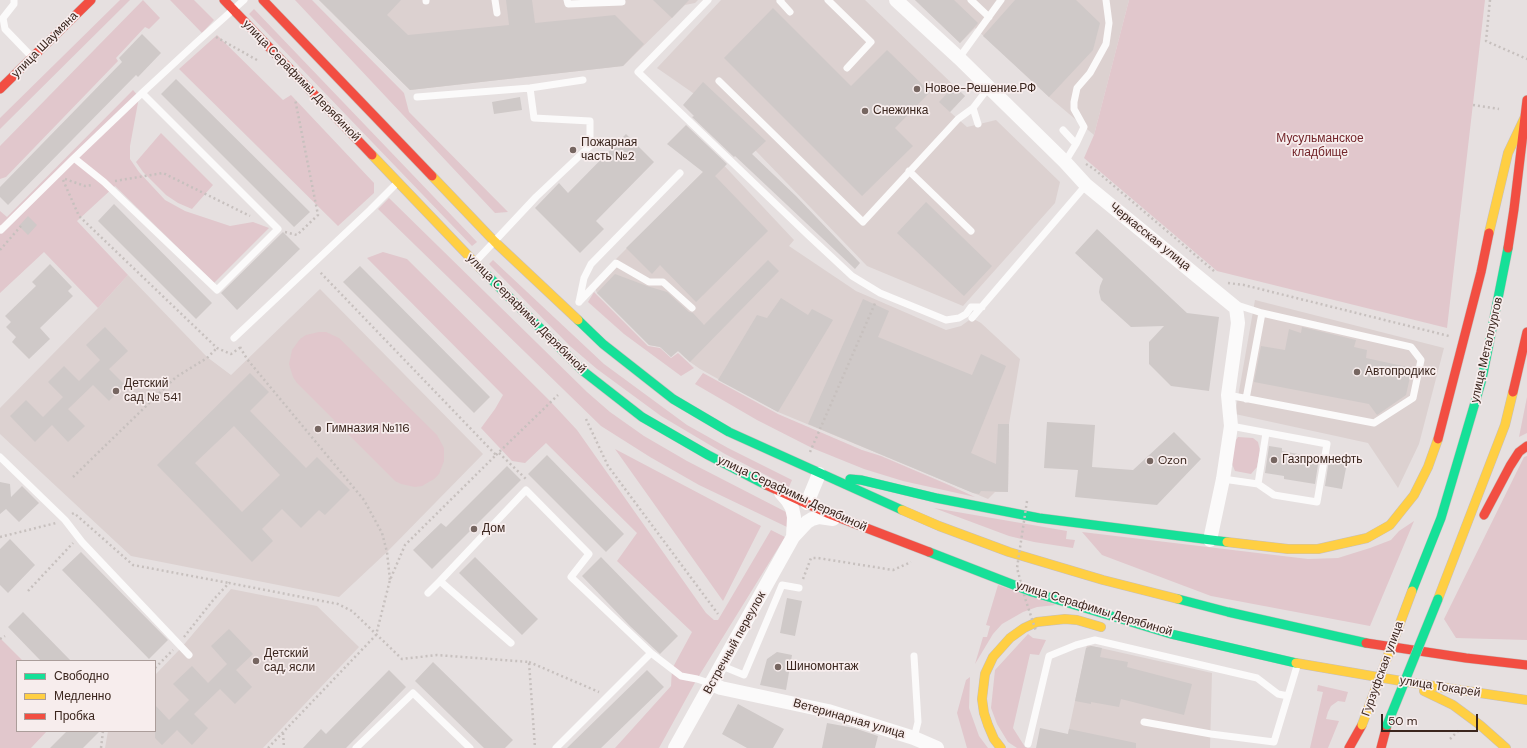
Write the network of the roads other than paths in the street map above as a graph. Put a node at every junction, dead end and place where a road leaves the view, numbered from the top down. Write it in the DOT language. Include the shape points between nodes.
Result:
graph roads {
  1 [pos="14,0"];
  2 [pos="91,0"];
  3 [pos="224,0"];
  4 [pos="244,0"];
  5 [pos="263,0"];
  6 [pos="495,0"];
  7 [pos="567,0"];
  8 [pos="708,0"];
  9 [pos="781,0"];
  10 [pos="828,0"];
  11 [pos="896,0"];
  12 [pos="971,0"];
  13 [pos="1001,0"];
  14 [pos="1106,0"];
  15 [pos="622,2"];
  16 [pos="233,10"];
  17 [pos="790,12"];
  18 [pos="496,13"];
  19 [pos="989,18"];
  20 [pos="33,58"];
  21 [pos="960,58"];
  22 [pos="847,68"];
  23 [pos="583,80"];
  24 [pos="719,82"];
  25 [pos="989,87"];
  26 [pos="530,88"];
  27 [pos="0,89"];
  28 [pos="142,93"];
  29 [pos="417,97"];
  30 [pos="1527,100"];
  31 [pos="973,108"];
  32 [pos="1525,117"];
  33 [pos="978,124"];
  34 [pos="1063,130"];
  35 [pos="1076,144"];
  36 [pos="74,158"];
  37 [pos="1067,159"];
  38 [pos="910,172"];
  39 [pos="680,173"];
  40 [pos="397,182"];
  41 [pos="1086,185"];
  42 [pos="0,229"];
  43 [pos="971,232"];
  44 [pos="495,242"];
  45 [pos="475,263"];
  46 [pos="579,302"];
  47 [pos="982,307"];
  48 [pos="692,308"];
  49 [pos="1236,308"];
  50 [pos="569,312"];
  51 [pos="1262,313"];
  52 [pos="972,318"];
  53 [pos="1527,332"];
  54 [pos="234,338"];
  55 [pos="1228,395"];
  56 [pos="1246,399"];
  57 [pos="1231,426"];
  58 [pos="1266,433"];
  59 [pos="1527,446"];
  60 [pos="0,456"];
  61 [pos="822,475"];
  62 [pos="1223,479"];
  63 [pos="1258,484"];
  64 [pos="778,490"];
  65 [pos="807,503"];
  66 [pos="848,521"];
  67 [pos="1480,521"];
  68 [pos="793,536"];
  69 [pos="1210,540"];
  70 [pos="1465,556"];
  71 [pos="440,580"];
  72 [pos="799,588"];
  73 [pos="1412,591"];
  74 [pos="428,593"];
  75 [pos="1438,599"];
  76 [pos="1112,630"];
  77 [pos="1134,633"];
  78 [pos="1171,634"];
  79 [pos="511,643"];
  80 [pos="1493,652"];
  81 [pos="651,653"];
  82 [pos="189,655"];
  83 [pos="914,656"];
  84 [pos="1466,658"];
  85 [pos="1298,663"];
  86 [pos="1527,665"];
  87 [pos="722,666"];
  88 [pos="1354,672"];
  89 [pos="1407,682"];
  90 [pos="712,684"];
  91 [pos="1288,696"];
  92 [pos="1527,700"];
  93 [pos="1144,722"];
  94 [pos="1362,725"];
  95 [pos="914,738"];
  96 [pos="1028,744"];
  97 [pos="356,748"];
  98 [pos="470,748"];
  99 [pos="556,748"];
  100 [pos="675,748"];
  101 [pos="938,748"];
  102 [pos="1001,748"];
  103 [pos="1349,748"];
  104 [pos="1356,748"];
  105 [pos="1381,748"];
  106 [pos="1506,748"];
  1 -- 20 [label="lane" via="14,4 3,18 5,29"];
  2 -- 20 [label="main road, улица Шаумяна"];
  3 -- 16 [label="main road, улица Серафимы Дерябиной"];
  4 -- 16 [label="lane"];
  5 -- 44 [label="main road"];
  6 -- 18 [label="lane"];
  7 -- 15 [label="lane" via="568,4"];
  8 -- 47 [label="lane" via="638,72 852,276 880,293 946,320 959,318 971,307"];
  9 -- 17 [label="lane"];
  10 -- 22 [label="lane" via="871,42"];
  11 -- 21 [label="street, Черкасская улица"];
  12 -- 19 [label="lane"];
  13 -- 19 [label="lane"];
  14 -- 35 [label="lane" via="1109,23 1106,44 1075,94 1074,110 1084,126"];
  16 -- 28 [label="lane"];
  16 -- 40 [label="main road, улица Серафимы Дерябиной"];
  19 -- 21 [label="lane"];
  20 -- 27 [label="main road, улица Шаумяна"];
  21 -- 25 [label="street, Черкасская улица"];
  23 -- 26 [label="lane"];
  24 -- 38 [label="lane" via="863,222"];
  25 -- 31 [label="lane"];
  25 -- 37 [label="street, Черкасская улица"];
  26 -- 29 [label="lane"];
  26 -- 44 [label="lane" via="534,118 590,121 590,146 536,197"];
  28 -- 36 [label="lane"];
  28 -- 36 [label="lane" via="278,229 217,290 104,182"];
  30 -- 32 [label="main road, улица Металлургов"];
  31 -- 33 [label="lane"];
  31 -- 38 [label="lane" via="958,119"];
  32 -- 69 [label="main road" via="1508,153 1439,436 1414,495 1390,525 1367,538 1353,542 1318,549 1288,549"];
  32 -- 73 [label="main road, улица Металлургов" via="1505,264 1482,379 1441,518"];
  34 -- 35 [label="lane"];
  35 -- 37 [label="lane"];
  36 -- 42 [label="lane"];
  37 -- 41 [label="street, Черкасская улица"];
  38 -- 43 [label="lane"];
  39 -- 46 [label="lane" via="591,264 584,278"];
  40 -- 45 [label="main road, улица Серафимы Дерябиной"];
  40 -- 54 [label="lane"];
  41 -- 47 [label="lane"];
  41 -- 49 [label="street, Черкасская улица"];
  44 -- 45 [label="lane"];
  44 -- 50 [label="main road"];
  45 -- 64 [label="main road, улица Серафимы Дерябиной" via="583,371 642,417 708,455"];
  46 -- 48 [label="lane" via="616,263 649,282 663,282"];
  46 -- 50 [label="lane"];
  47 -- 52 [label="lane"];
  49 -- 51 [label="lane" via="1240,306"];
  49 -- 55 [label="street" via="1238,323"];
  50 -- 61 [label="main road" via="603,344 673,399 729,432"];
  51 -- 56 [label="lane"];
  51 -- 56 [label="lane" via="1411,347 1421,360 1413,398 1374,423"];
  53 -- 75 [label="main road" via="1505,425"];
  55 -- 56 [label="lane"];
  55 -- 57 [label="street"];
  57 -- 58 [label="lane"];
  57 -- 62 [label="street"];
  58 -- 63 [label="lane"];
  58 -- 63 [label="lane" via="1327,444 1317,502 1274,495"];
  59 -- 67 [label="main road" via="1519,452 1510,466"];
  60 -- 82 [label="lane" via="65,520"];
  61 -- 65 [label="street"];
  61 -- 69 [label="main road" via="861,480 1039,518"];
  61 -- 84 [label="main road" via="939,526 1009,552 1103,580 1228,612 1366,643"];
  62 -- 63 [label="lane"];
  62 -- 69 [label="street"];
  64 -- 65 [label="main road, улица Серафимы Дерябиной"];
  64 -- 68 [label="street, Встречный переулок" via="792,508"];
  65 -- 66 [label="main road, улица Серафимы Дерябиной"];
  66 -- 68 [label="street, Встречный переулок" via="819,517 807,522"];
  66 -- 78 [label="main road, улица Серафимы Дерябиной" via="1032,592"];
  68 -- 87 [label="street, Встречный переулок"];
  70 -- 75 [label="main road"];
  71 -- 74 [label="lane"];
  71 -- 79 [label="lane"];
  71 -- 81 [label="lane" via="526,490 589,554 571,577"];
  72 -- 87 [label="lane" via="782,585 744,675"];
  73 -- 94 [label="main road, Гурзуфская улица, bridge"];
  75 -- 105 [label="main road, Гурзуфская улица, bridge" via="1387,725"];
  76 -- 102 [label="main road" via="1077,620 1048,620 1024,628 1010,638 993,657 984,674 984,713 994,739"];
  77 -- 78 [label="main road"];
  78 -- 85 [label="main road, улица Серафимы Дерябиной"];
  80 -- 84 [label="main road"];
  81 -- 90 [label="lane" via="681,676"];
  81 -- 99 [label="lane"];
  83 -- 95 [label="lane" via="918,722"];
  84 -- 86 [label="main road"];
  85 -- 88 [label="main road, улица Серафимы Дерябиной"];
  85 -- 91 [label="lane"];
  87 -- 90 [label="street, Встречный переулок"];
  88 -- 89 [label="main road, улица Токарей"];
  89 -- 92 [label="main road, улица Токарей"];
  89 -- 106 [label="main road" via="1453,705"];
  90 -- 95 [label="street, Ветеринарная улица" via="828,711"];
  90 -- 100 [label="street, Встречный переулок"];
  91 -- 93 [label="lane" via="1274,742"];
  91 -- 96 [label="lane" via="1278,694 1257,678 1095,640 1050,656"];
  94 -- 103 [label="main road"];
  94 -- 104 [label="main road, Гурзуфская улица"];
  95 -- 101 [label="street, Ветеринарная улица"];
  97 -- 98 [label="lane" via="413,693"];
}
